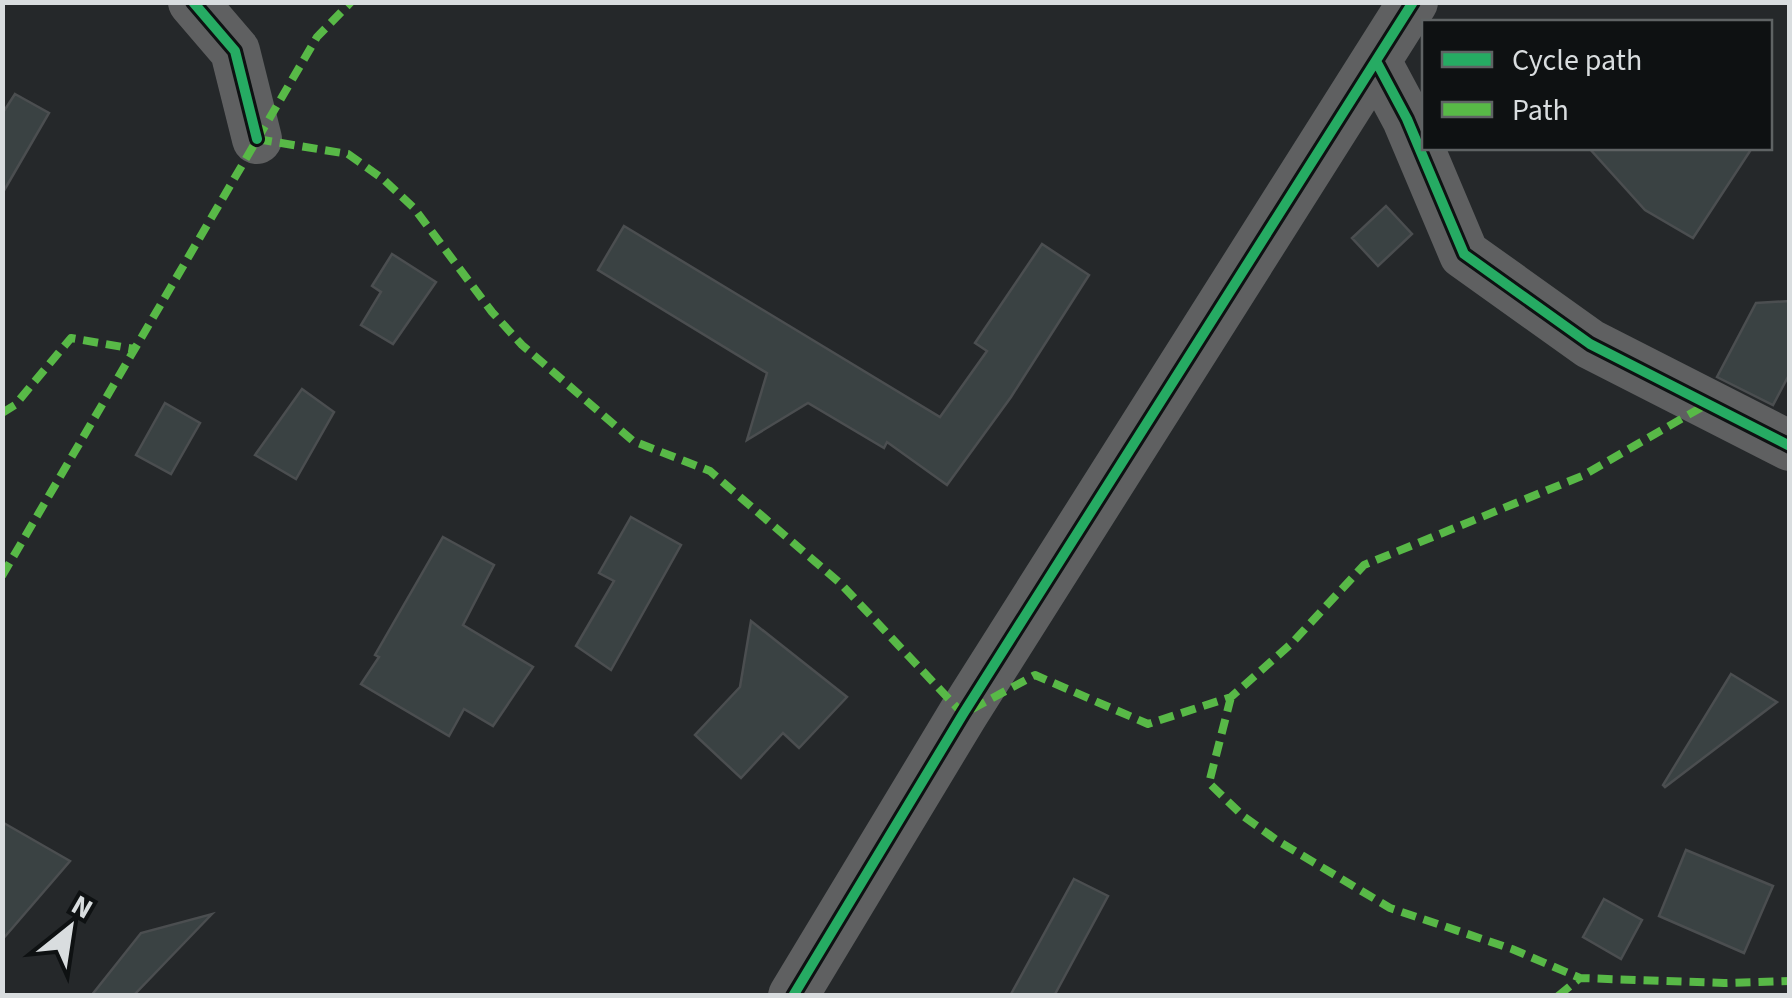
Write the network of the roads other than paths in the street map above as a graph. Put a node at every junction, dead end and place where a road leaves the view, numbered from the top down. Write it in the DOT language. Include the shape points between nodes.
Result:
graph roads {
  1 [pos="192,2"];
  2 [pos="1414,2"];
  3 [pos="1376,61"];
  4 [pos="257,140"];
  5 [pos="1790,446"];
  6 [pos="793,996"];
  1 -- 4 [label="street" via="235,51"];
  2 -- 3 [label="street"];
  3 -- 5 [label="street" via="1464,254 1590,344"];
  3 -- 6 [label="street"];
}
